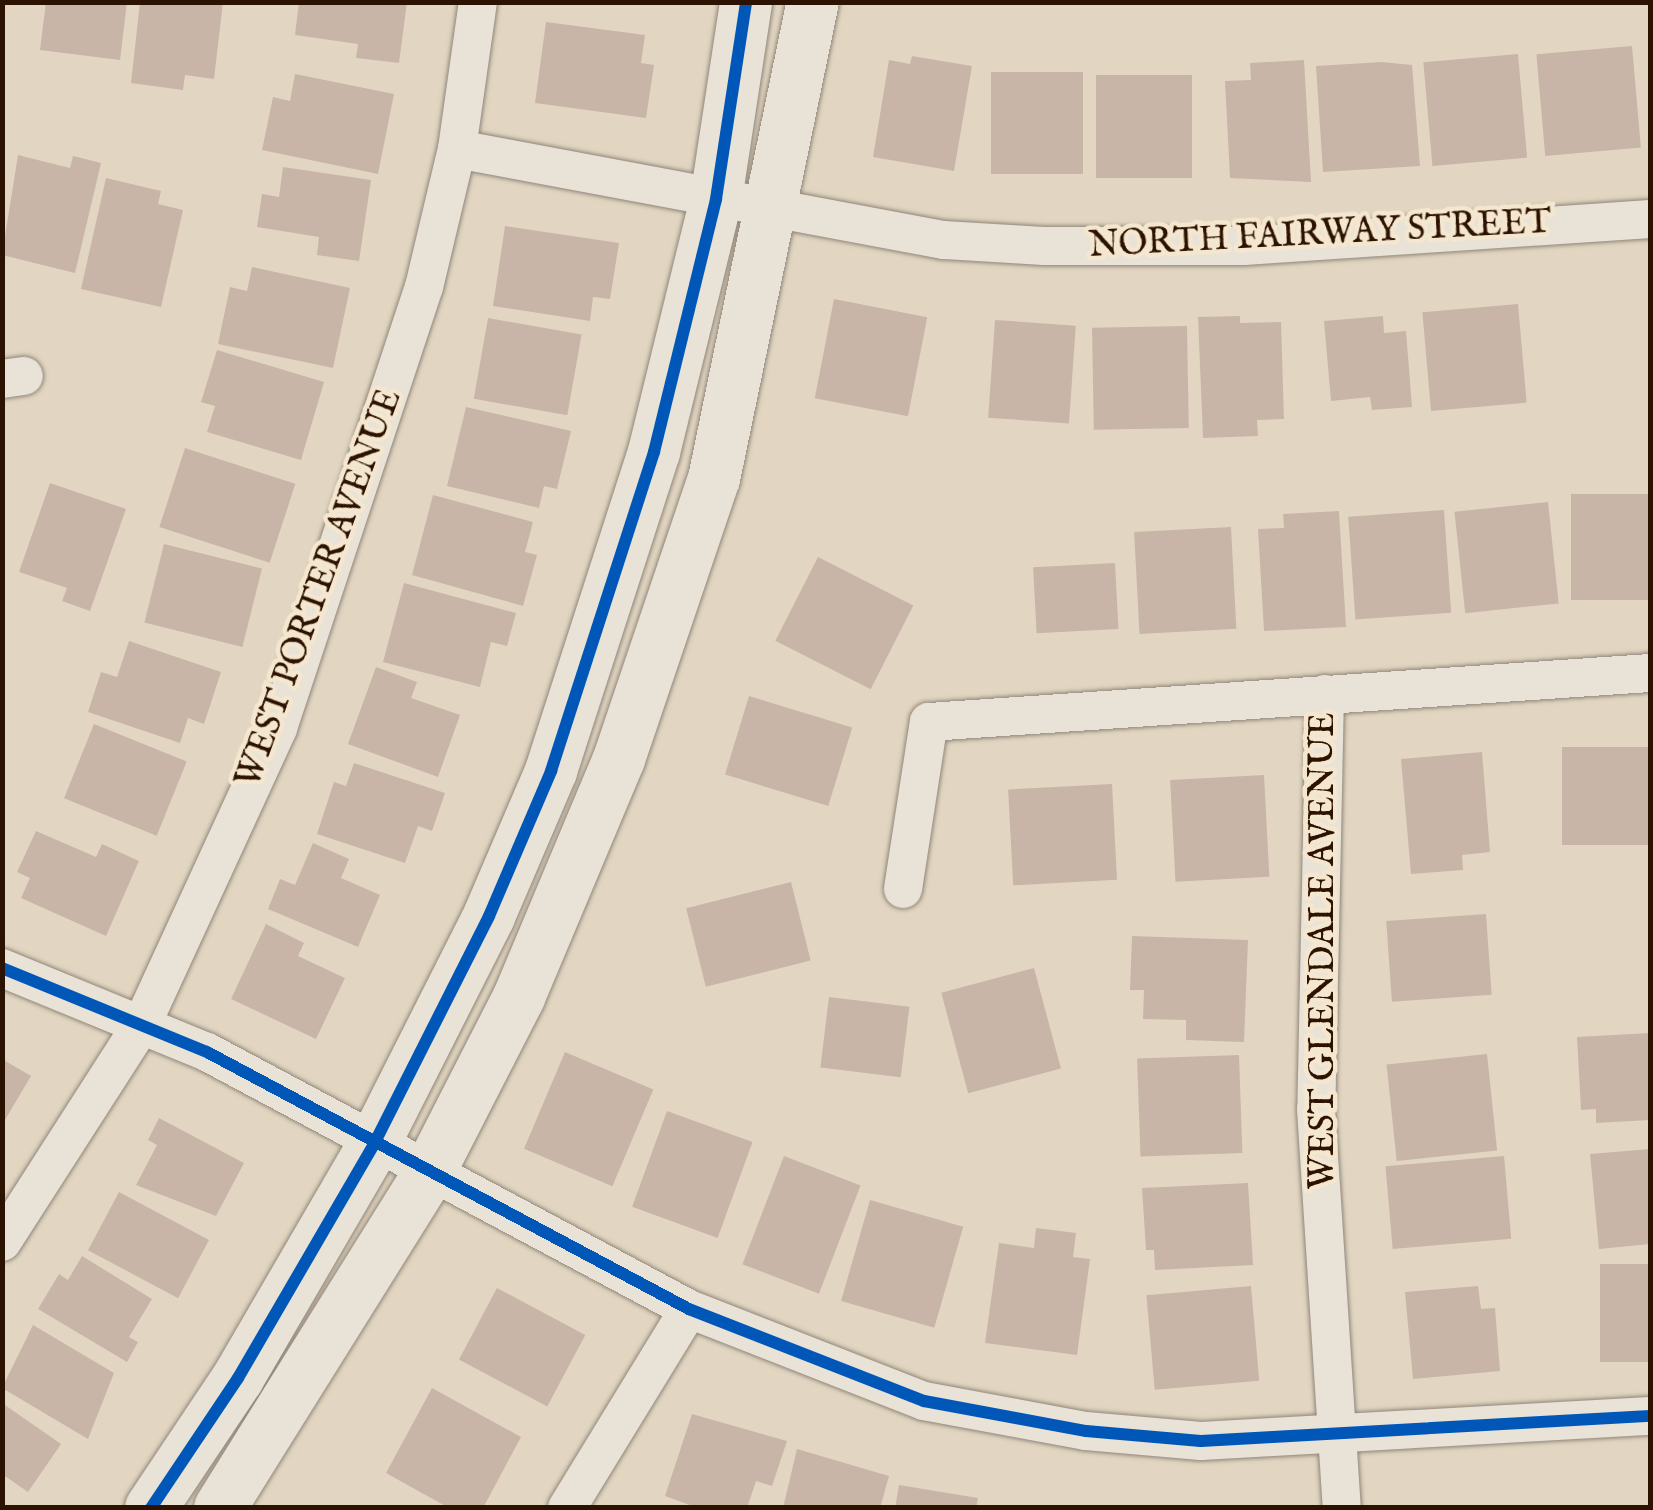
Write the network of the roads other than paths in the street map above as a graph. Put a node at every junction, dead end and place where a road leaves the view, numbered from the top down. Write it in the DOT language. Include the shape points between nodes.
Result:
graph roads {
  1 [pos="478,2"];
  2 [pos="746,2"];
  3 [pos="813,2"];
  4 [pos="457,148"];
  5 [pos="716,199"];
  6 [pos="776,212"];
  7 [pos="1650,219"];
  8 [pos="1650,672"];
  9 [pos="1325,694"];
  10 [pos="903,889"];
  11 [pos="2,968"];
  12 [pos="142,1022"];
  13 [pos="374,1144"];
  14 [pos="430,1174"];
  15 [pos="2,1242"];
  16 [pos="689,1309"];
  17 [pos="1650,1416"];
  18 [pos="1337,1437"];
  19 [pos="151,1508"];
  20 [pos="220,1508"];
  21 [pos="567,1508"];
  22 [pos="1342,1508"];
  1 -- 4 [label="street, WEST PORTER AVENUE"];
  2 -- 5 [label="street"];
  3 -- 6 [label="street"];
  4 -- 5 [label="street, NORTH FAIRWAY STREET"];
  4 -- 12 [label="street, WEST PORTER AVENUE" via="424,287 278,728"];
  5 -- 6 [label="street, NORTH FAIRWAY STREET"];
  5 -- 13 [label="street" via="654,452 551,770 489,916"];
  6 -- 7 [label="street, NORTH FAIRWAY STREET" via="943,240 1142,249"];
  6 -- 14 [label="street" via="714,479 680,593 579,861"];
  8 -- 9 [label="street"];
  9 -- 10 [label="street" via="929,722"];
  9 -- 18 [label="street, WEST GLENDALE AVENUE" via="1316,1109"];
  11 -- 12 [label="street"];
  12 -- 13 [label="street"];
  12 -- 15 [label="street, WEST PORTER AVENUE"];
  13 -- 14 [label="street"];
  13 -- 19 [label="street" via="248,1362"];
  14 -- 16 [label="street"];
  14 -- 20 [label="street"];
  16 -- 18 [label="street" via="924,1401 1086,1431 1201,1441"];
  16 -- 21 [label="street"];
  17 -- 18 [label="street"];
  18 -- 22 [label="street, WEST GLENDALE AVENUE"];
}
